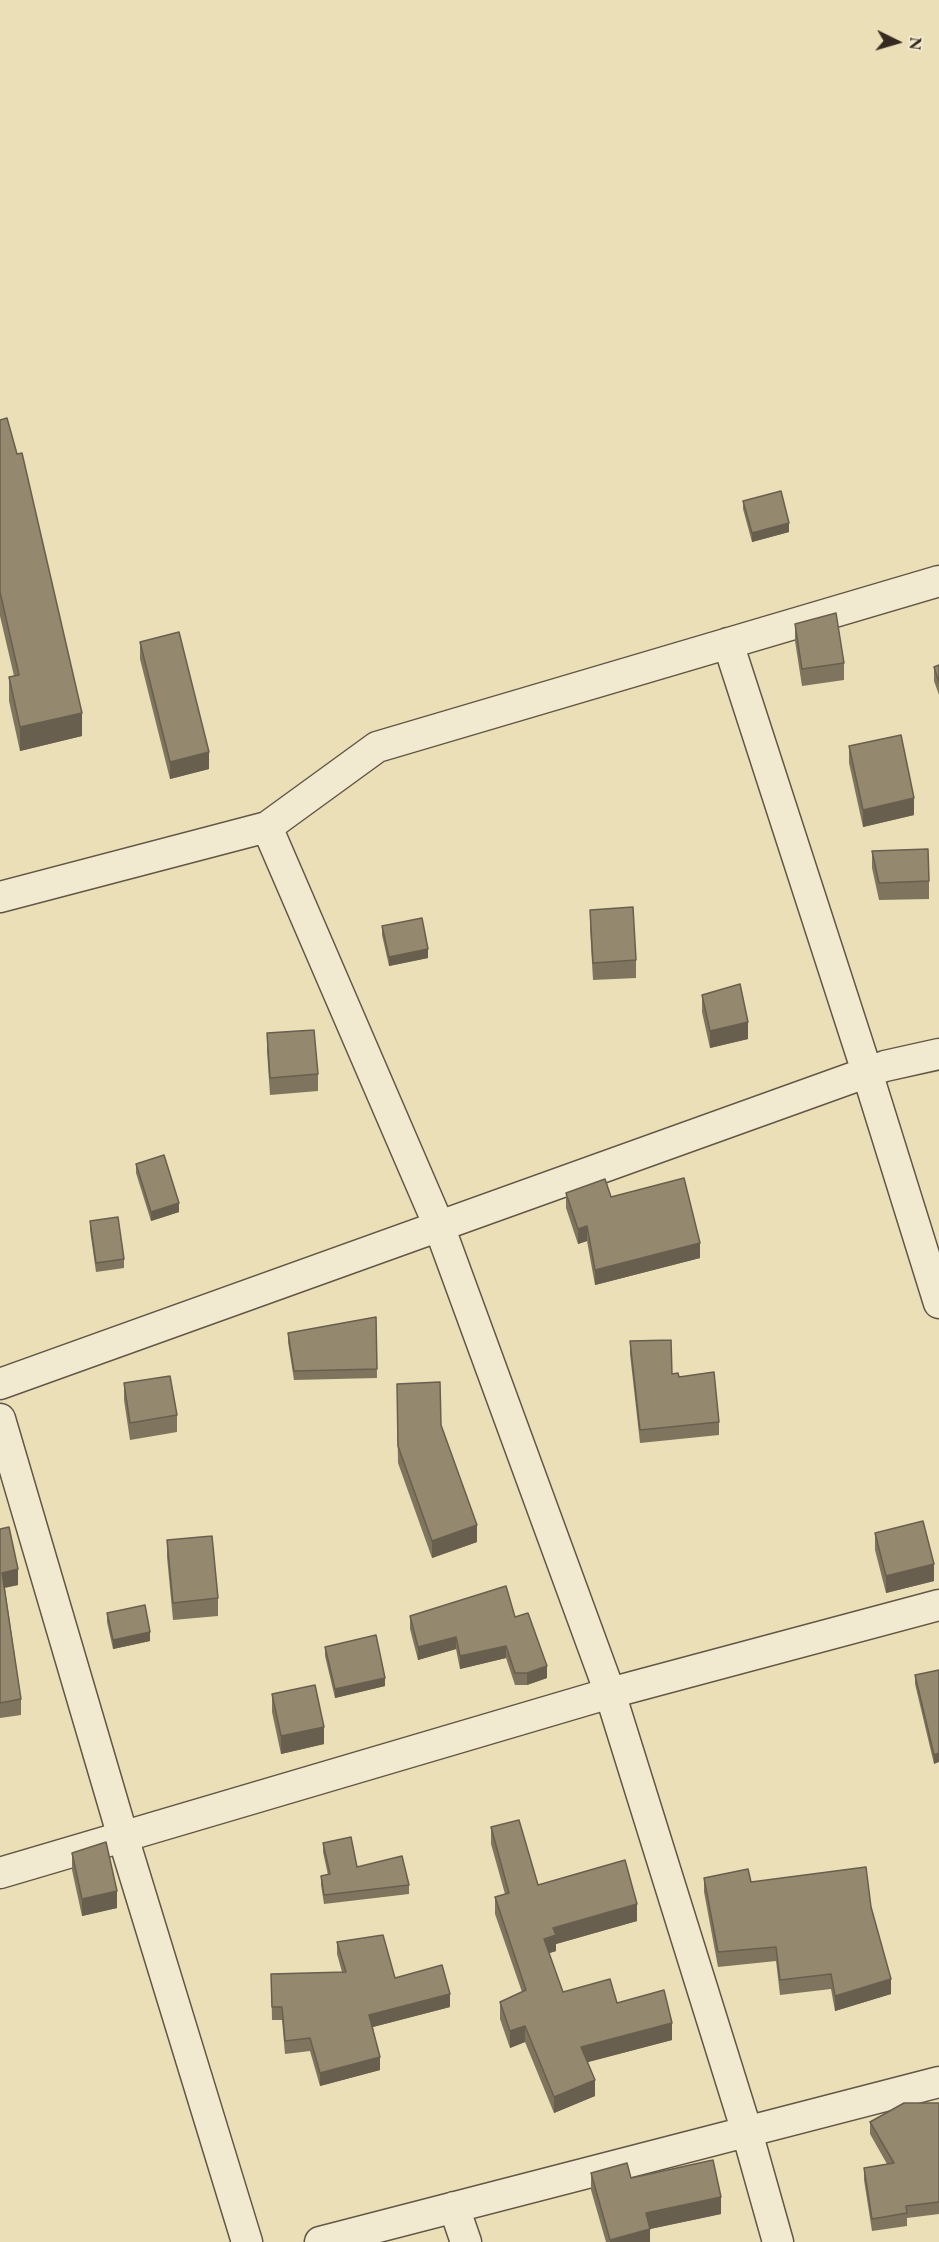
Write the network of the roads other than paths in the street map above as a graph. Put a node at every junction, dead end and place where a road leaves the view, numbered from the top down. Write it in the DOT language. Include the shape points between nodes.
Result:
graph roads {
  1 [pos="939,581"];
  2 [pos="728,643"];
  3 [pos="267,827"];
  4 [pos="0,897"];
  5 [pos="939,1054"];
  6 [pos="867,1072"];
  7 [pos="439,1227"];
  8 [pos="939,1303"];
  9 [pos="0,1384"];
  10 [pos="0,1419"];
  11 [pos="939,1605"];
  12 [pos="610,1694"];
  13 [pos="123,1837"];
  14 [pos="0,1873"];
  15 [pos="939,2082"];
  16 [pos="747,2132"];
  17 [pos="454,2207"];
  18 [pos="247,2242"];
  19 [pos="320,2242"];
  20 [pos="466,2242"];
  21 [pos="778,2242"];
  1 -- 2 [label="street"];
  2 -- 3 [label="street" via="377,747"];
  2 -- 6 [label="street"];
  3 -- 4 [label="street"];
  3 -- 7 [label="street"];
  5 -- 6 [label="street"];
  6 -- 7 [label="street"];
  6 -- 8 [label="street"];
  7 -- 9 [label="street"];
  7 -- 12 [label="street"];
  10 -- 13 [label="street"];
  11 -- 12 [label="street"];
  12 -- 13 [label="street"];
  12 -- 16 [label="street"];
  13 -- 14 [label="street"];
  13 -- 18 [label="street"];
  15 -- 16 [label="street"];
  16 -- 17 [label="street"];
  16 -- 21 [label="street"];
  17 -- 19 [label="street"];
  17 -- 20 [label="street"];
}
